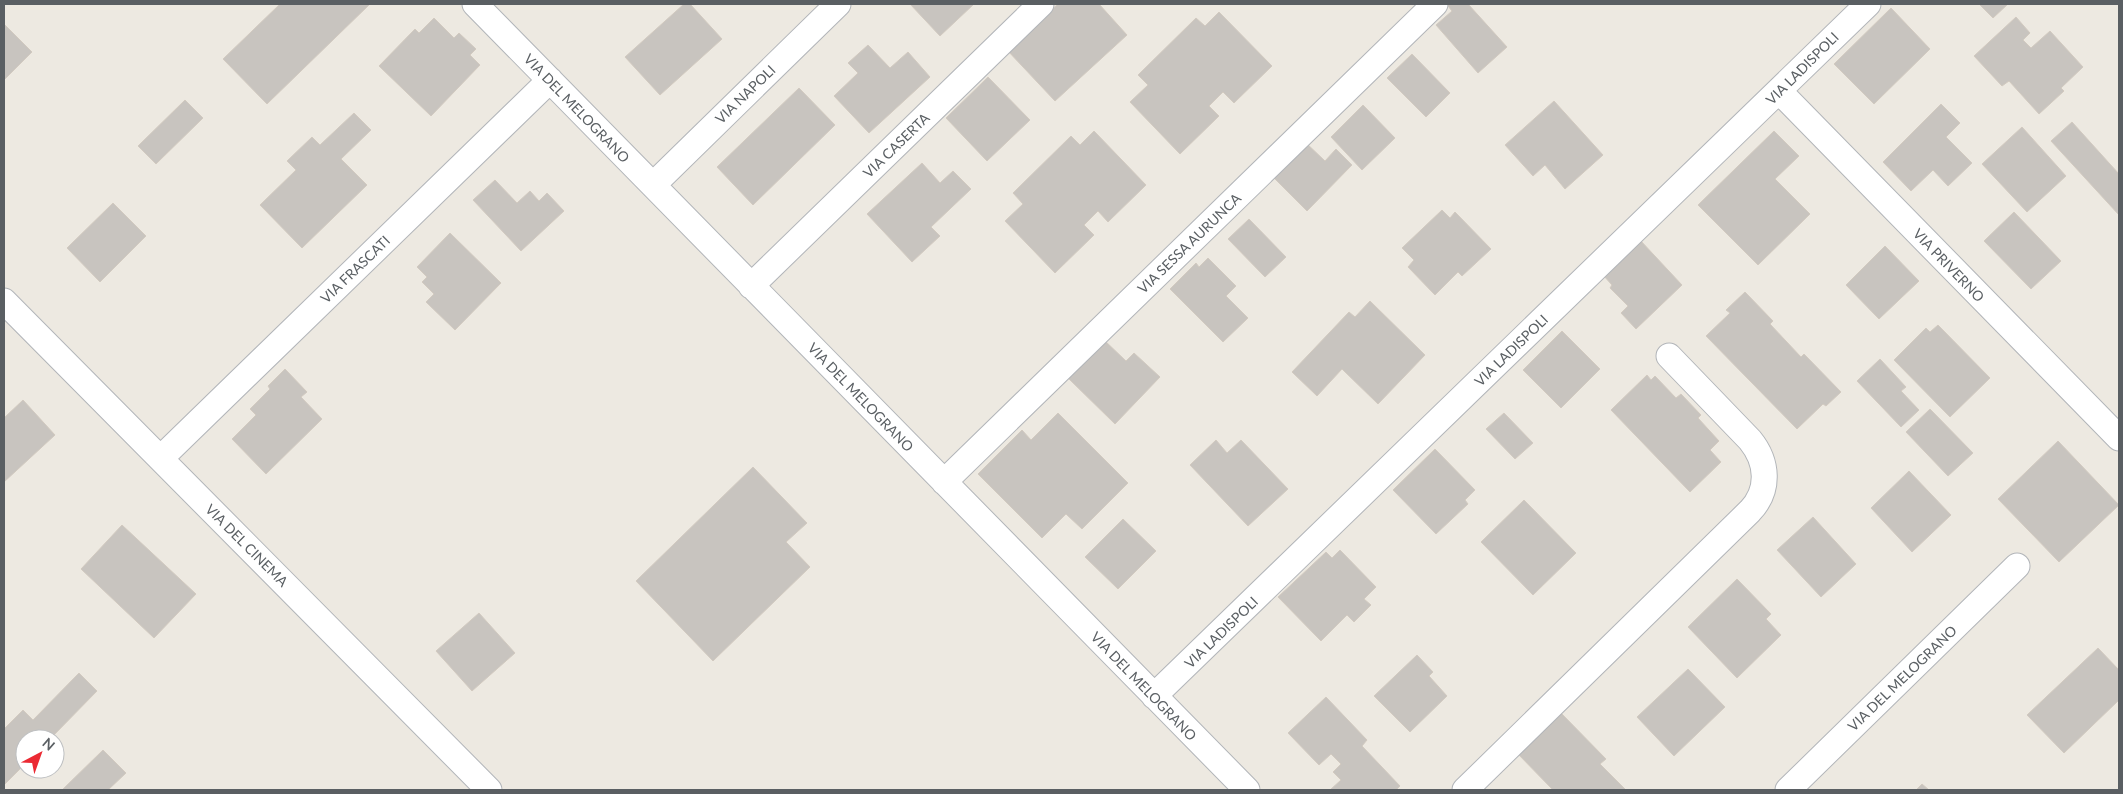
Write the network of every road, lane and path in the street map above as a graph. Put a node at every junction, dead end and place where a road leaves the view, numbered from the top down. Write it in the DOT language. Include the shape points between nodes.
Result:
graph roads {
  1 [pos="475,4"];
  2 [pos="838,4"];
  3 [pos="1041,4"];
  4 [pos="1435,4"];
  5 [pos="1868,4"];
  6 [pos="550,80"];
  7 [pos="1779,91"];
  8 [pos="653,185"];
  9 [pos="751,286"];
  10 [pos="4,301"];
  11 [pos="1669,356"];
  12 [pos="2119,438"];
  13 [pos="161,458"];
  14 [pos="944,482"];
  15 [pos="2017,566"];
  16 [pos="1154,696"];
  17 [pos="489,790"];
  18 [pos="1247,790"];
  19 [pos="1465,790"];
  20 [pos="1788,790"];
  1 -- 6 [label="street, VIA DEL MELOGRANO"];
  2 -- 8 [label="street, VIA NAPOLI"];
  3 -- 9 [label="street, VIA CASERTA"];
  4 -- 14 [label="street, VIA SESSA AURUNCA"];
  5 -- 7 [label="street, VIA LADISPOLI"];
  6 -- 8 [label="street, VIA DEL MELOGRANO"];
  6 -- 13 [label="street, VIA FRASCATI"];
  7 -- 12 [label="street, VIA PRIVERNO"];
  7 -- 16 [label="street, VIA LADISPOLI"];
  8 -- 9 [label="street, VIA DEL MELOGRANO"];
  9 -- 14 [label="street, VIA DEL MELOGRANO"];
  10 -- 13 [label="street, VIA DEL CINEMA"];
  11 -- 19 [label="street" via="1759,453 1765,475 1760,499"];
  13 -- 17 [label="street, VIA DEL CINEMA"];
  14 -- 16 [label="street, VIA DEL MELOGRANO"];
  15 -- 20 [label="street, VIA DEL MELOGRANO"];
  16 -- 18 [label="street, VIA DEL MELOGRANO"];
}
